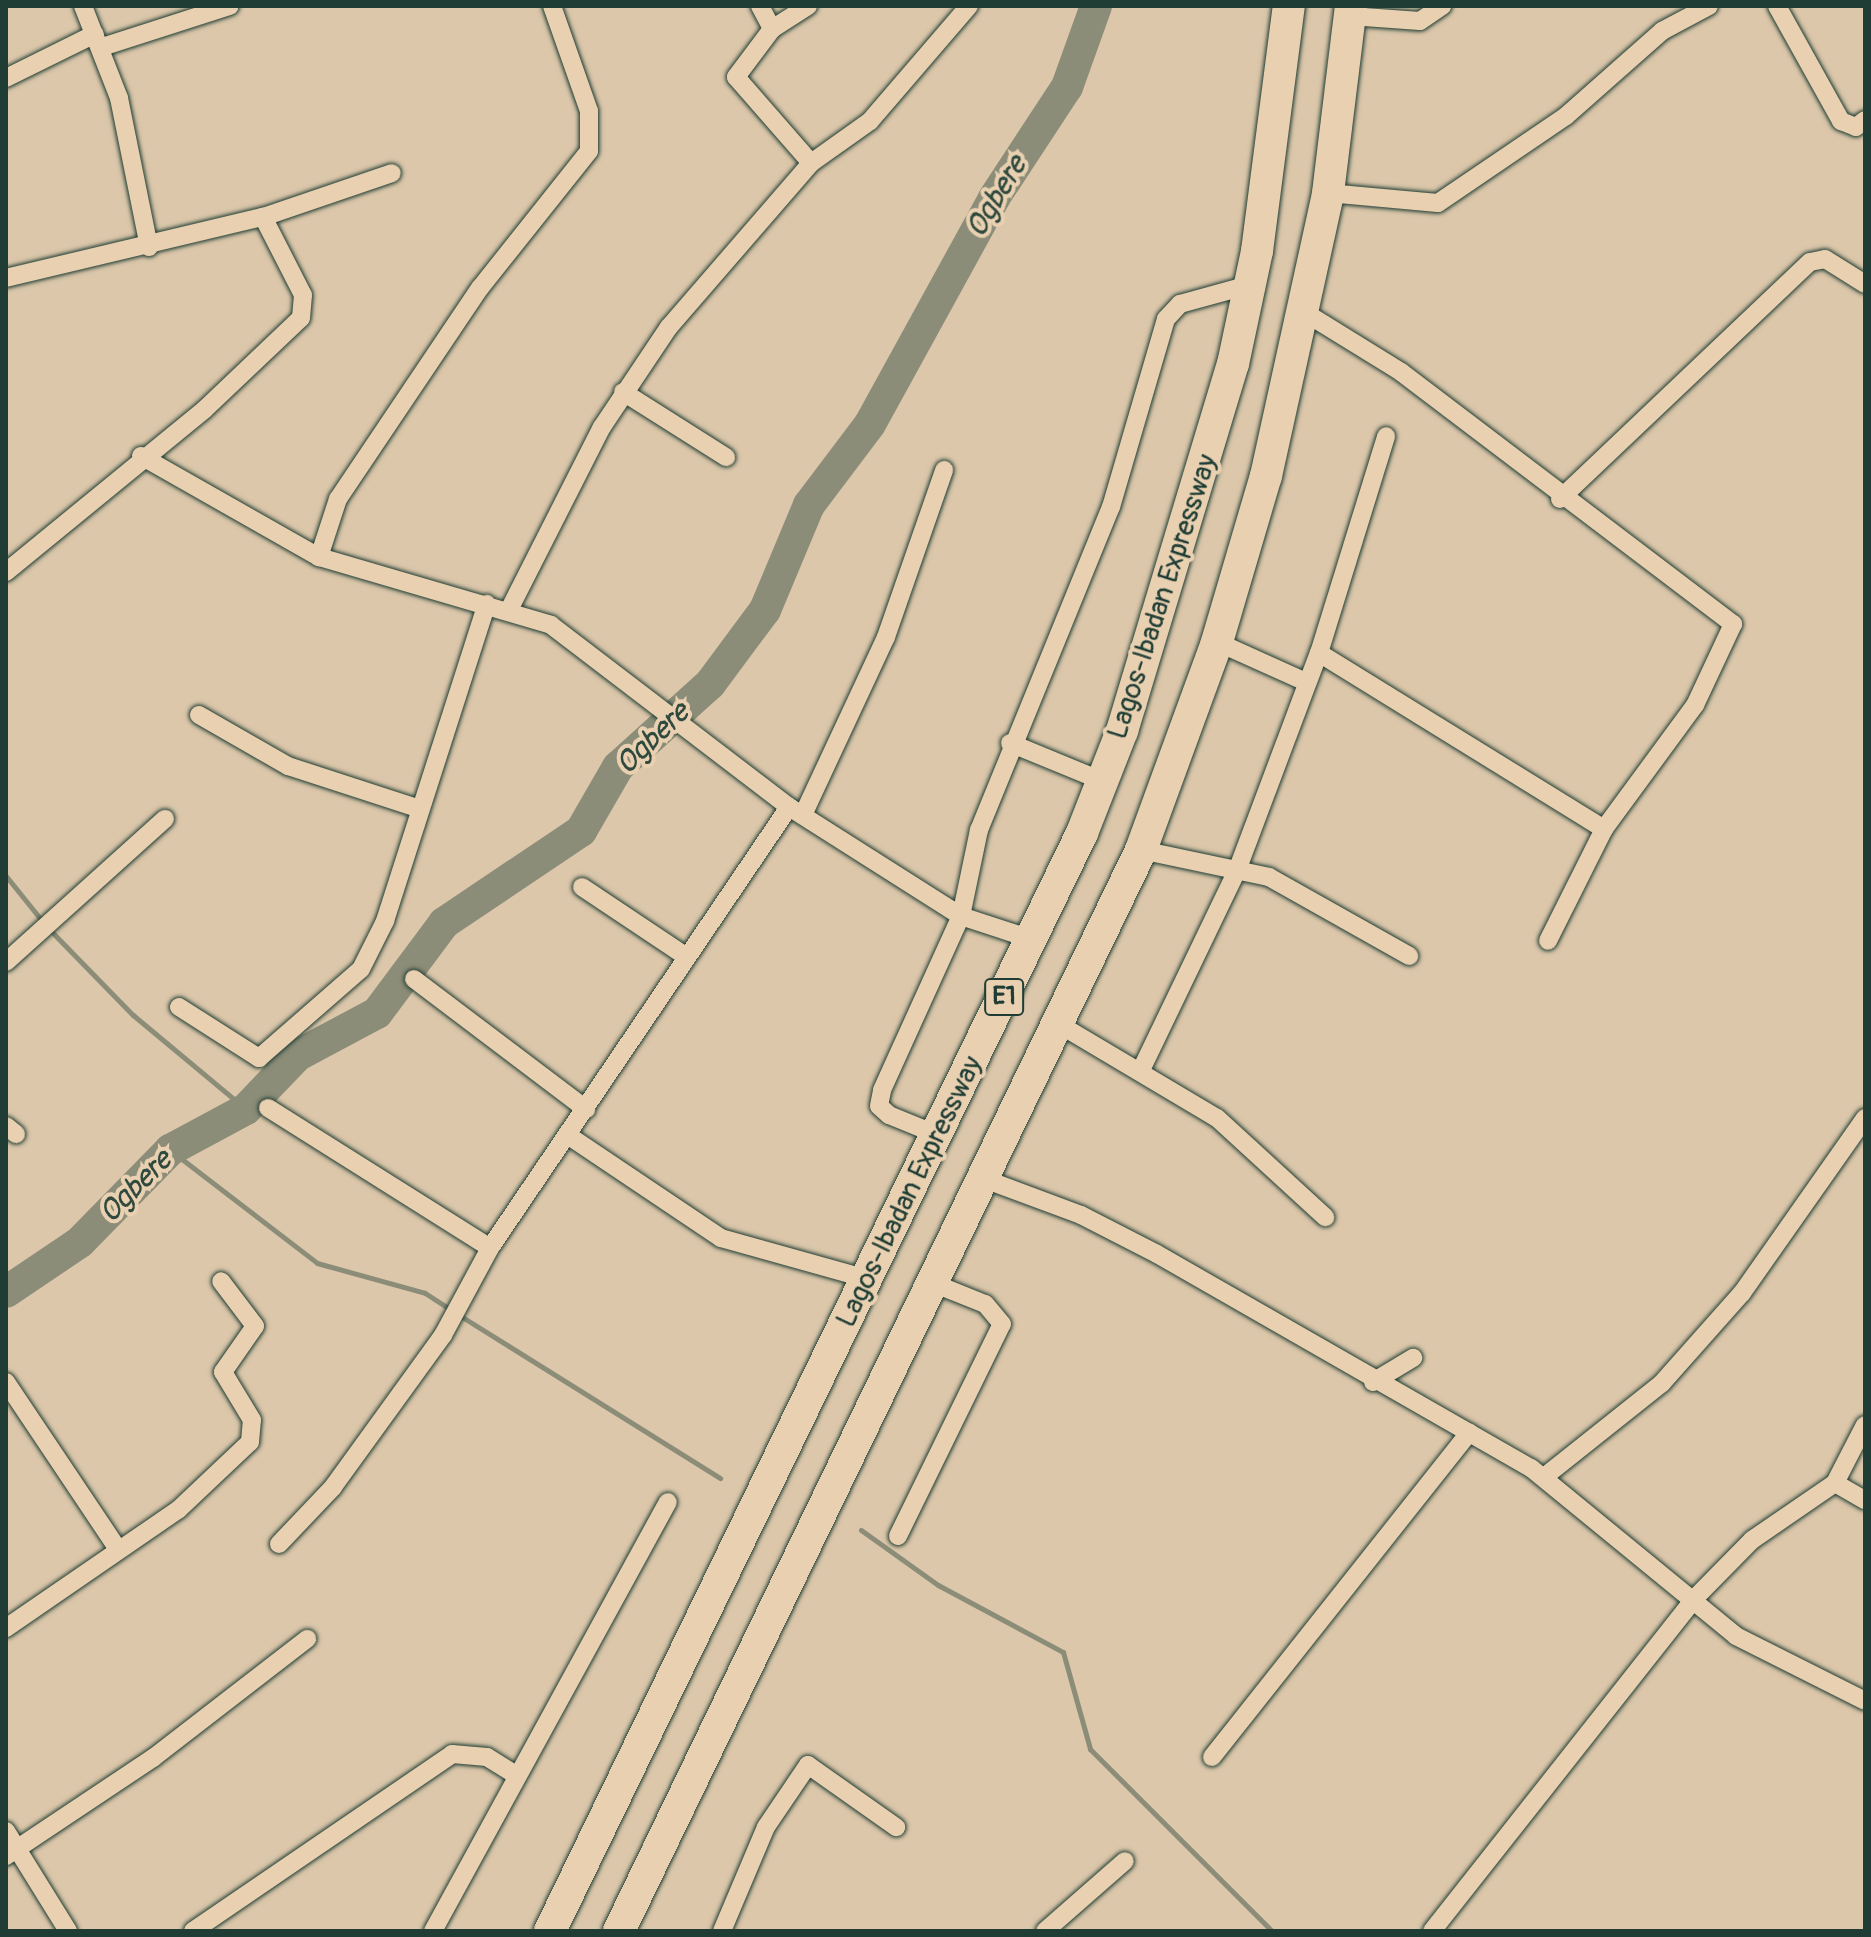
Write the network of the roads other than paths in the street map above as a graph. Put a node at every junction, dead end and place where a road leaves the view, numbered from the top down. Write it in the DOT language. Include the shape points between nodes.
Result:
graph roads {
  1 [pos="83,6"];
  2 [pos="230,6"];
  3 [pos="552,6"];
  4 [pos="760,6"];
  5 [pos="808,6"];
  6 [pos="969,6"];
  7 [pos="1289,6"];
  8 [pos="1442,6"];
  9 [pos="1709,6"];
  10 [pos="1777,6"];
  11 [pos="1351,11"];
  12 [pos="772,29"];
  13 [pos="99,41"];
  14 [pos="6,78"];
  15 [pos="1865,120"];
  16 [pos="811,163"];
  17 [pos="392,173"];
  18 [pos="1328,193"];
  19 [pos="263,217"];
  20 [pos="149,247"];
  21 [pos="6,278"];
  22 [pos="1865,284"];
  23 [pos="1249,285"];
  24 [pos="1304,312"];
  25 [pos="623,392"];
  26 [pos="1386,436"];
  27 [pos="141,456"];
  28 [pos="726,457"];
  29 [pos="944,470"];
  30 [pos="1560,499"];
  31 [pos="319,557"];
  32 [pos="6,572"];
  33 [pos="487,604"];
  34 [pos="509,610"];
  35 [pos="1217,642"];
  36 [pos="1319,653"];
  37 [pos="1306,682"];
  38 [pos="199,715"];
  39 [pos="1010,743"];
  40 [pos="1102,781"];
  41 [pos="420,809"];
  42 [pos="796,811"];
  43 [pos="165,819"];
  44 [pos="1604,829"];
  45 [pos="1141,850"];
  46 [pos="1238,868"];
  47 [pos="582,887"];
  48 [pos="961,916"];
  49 [pos="1031,939"];
  50 [pos="1548,941"];
  51 [pos="1409,956"];
  52 [pos="687,957"];
  53 [pos="6,962"];
  54 [pos="414,979"];
  55 [pos="179,1007"];
  56 [pos="1062,1026"];
  57 [pos="1141,1070"];
  58 [pos="268,1108"];
  59 [pos="586,1109"];
  60 [pos="1865,1118"];
  61 [pos="938,1135"];
  62 [pos="569,1136"];
  63 [pos="987,1180"];
  64 [pos="1325,1217"];
  65 [pos="490,1248"];
  66 [pos="868,1279"];
  67 [pos="221,1281"];
  68 [pos="935,1284"];
  69 [pos="1413,1358"];
  70 [pos="6,1382"];
  71 [pos="1373,1382"];
  72 [pos="1865,1425"];
  73 [pos="1469,1433"];
  74 [pos="1544,1477"];
  75 [pos="1835,1483"];
  76 [pos="1865,1500"];
  77 [pos="668,1502"];
  78 [pos="898,1536"];
  79 [pos="279,1544"];
  80 [pos="118,1549"];
  81 [pos="1695,1598"];
  82 [pos="6,1628"];
  83 [pos="307,1639"];
  84 [pos="1865,1701"];
  85 [pos="1212,1757"];
  86 [pos="514,1774"];
  87 [pos="896,1827"];
  88 [pos="6,1831"];
  89 [pos="11,1853"];
  90 [pos="1125,1861"];
  91 [pos="68,1931"];
  92 [pos="193,1931"];
  93 [pos="433,1931"];
  94 [pos="550,1931"];
  95 [pos="619,1931"];
  96 [pos="722,1931"];
  97 [pos="1045,1931"];
  98 [pos="1432,1931"];
  1 -- 13 [label="street"];
  2 -- 13 [label="street"];
  3 -- 31 [label="street" via="589,111 589,151 480,288 338,499"];
  4 -- 12 [label="street"];
  5 -- 12 [label="street"];
  6 -- 16 [label="street" via="870,121"];
  7 -- 23 [label="highway, Lagos-Ibadan Expressway / E1"];
  8 -- 11 [label="street" via="1420,21"];
  9 -- 18 [label="street" via="1662,31 1566,116 1438,203"];
  10 -- 15 [label="street" via="1841,121 1856,127"];
  11 -- 18 [label="highway, E1"];
  12 -- 16 [label="street" via="743,62 739,87"];
  13 -- 14 [label="street"];
  13 -- 20 [label="street"];
  16 -- 25 [label="street" via="669,327"];
  17 -- 19 [label="street"];
  18 -- 24 [label="highway, E1"];
  19 -- 20 [label="street"];
  19 -- 27 [label="street" via="303,295 301,318 205,409"];
  20 -- 21 [label="street"];
  22 -- 30 [label="street" via="1825,259 1810,262"];
  23 -- 39 [label="street" via="1170,310 1111,507"];
  23 -- 40 [label="highway, Lagos-Ibadan Expressway / E1" via="1198,498"];
  24 -- 30 [label="street" via="1401,372"];
  24 -- 35 [label="highway, E1"];
  25 -- 28 [label="street"];
  25 -- 34 [label="street"];
  26 -- 36 [label="street"];
  27 -- 31 [label="street"];
  27 -- 32 [label="street"];
  29 -- 42 [label="street" via="886,637"];
  30 -- 44 [label="street" via="1733,624 1695,705"];
  31 -- 33 [label="street"];
  33 -- 34 [label="street"];
  33 -- 41 [label="street"];
  34 -- 42 [label="street" via="551,625"];
  35 -- 37 [label="street"];
  35 -- 45 [label="highway, E1"];
  36 -- 37 [label="street"];
  36 -- 44 [label="street"];
  37 -- 46 [label="street"];
  38 -- 41 [label="street" via="288,766"];
  39 -- 40 [label="street"];
  39 -- 48 [label="street" via="979,830"];
  40 -- 49 [label="highway, Lagos-Ibadan Expressway / E1"];
  41 -- 55 [label="street" via="374,950 270,1055 245,1054"];
  42 -- 48 [label="street"];
  42 -- 52 [label="street"];
  43 -- 53 [label="street"];
  44 -- 50 [label="street"];
  45 -- 46 [label="street"];
  45 -- 56 [label="highway, E1"];
  46 -- 51 [label="street" via="1269,877"];
  46 -- 57 [label="street"];
  47 -- 52 [label="street"];
  48 -- 49 [label="street"];
  48 -- 61 [label="street" via="879,1106"];
  49 -- 61 [label="highway, Lagos-Ibadan Expressway / E1"];
  52 -- 59 [label="street"];
  54 -- 59 [label="street"];
  56 -- 57 [label="street"];
  56 -- 63 [label="highway, E1"];
  57 -- 64 [label="street" via="1217,1118"];
  58 -- 65 [label="street"];
  59 -- 62 [label="street"];
  60 -- 74 [label="street" via="1750,1282 1662,1383"];
  61 -- 66 [label="highway, Lagos-Ibadan Expressway / E1"];
  62 -- 65 [label="street"];
  62 -- 66 [label="street" via="721,1238"];
  63 -- 68 [label="highway, E1"];
  63 -- 71 [label="street" via="1145,1248"];
  65 -- 79 [label="street" via="443,1335 340,1477"];
  66 -- 94 [label="highway, Lagos-Ibadan Expressway / E1"];
  67 -- 80 [label="street" via="255,1326 223,1372 252,1420 250,1442 178,1510"];
  68 -- 78 [label="street" via="985,1304 1002,1324"];
  68 -- 95 [label="highway, E1"];
  69 -- 71 [label="street"];
  70 -- 80 [label="street"];
  71 -- 73 [label="street"];
  72 -- 75 [label="street"];
  73 -- 74 [label="street"];
  73 -- 85 [label="street"];
  74 -- 81 [label="street"];
  75 -- 76 [label="street"];
  75 -- 81 [label="street" via="1752,1540"];
  77 -- 86 [label="street"];
  80 -- 82 [label="street"];
  81 -- 84 [label="street" via="1736,1636"];
  81 -- 98 [label="street"];
  83 -- 89 [label="street" via="153,1758"];
  86 -- 92 [label="street" via="487,1757 452,1754"];
  86 -- 93 [label="street"];
  87 -- 96 [label="street" via="808,1765 766,1827"];
  88 -- 89 [label="street"];
  89 -- 91 [label="street"];
  90 -- 97 [label="street"];
}
